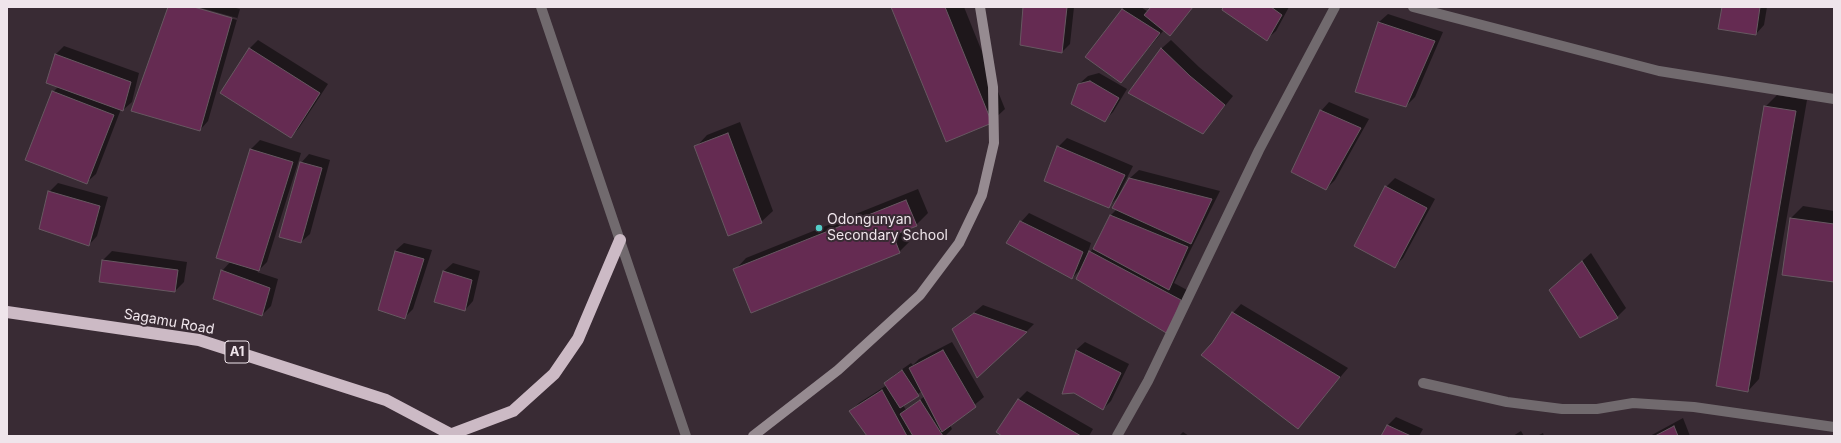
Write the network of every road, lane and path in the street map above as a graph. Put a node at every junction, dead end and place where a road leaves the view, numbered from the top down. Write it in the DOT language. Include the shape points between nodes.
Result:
graph roads {
  1 [pos="541,7"];
  2 [pos="980,7"];
  3 [pos="1335,7"];
  4 [pos="1413,7"];
  5 [pos="1834,99"];
  6 [pos="620,240"];
  7 [pos="7,312"];
  8 [pos="1423,383"];
  9 [pos="1834,427"];
  10 [pos="453,435"];
  11 [pos="686,436"];
  12 [pos="753,436"];
  13 [pos="1117,436"];
  1 -- 6 [label="street"];
  2 -- 12 [label="street" via="993,87 994,144 982,195 960,243 920,295 838,370"];
  3 -- 13 [label="street" via="1259,150 1148,381"];
  4 -- 5 [label="street" via="1659,71"];
  6 -- 10 [label="highway" via="578,339 554,374 513,411"];
  6 -- 11 [label="street"];
  7 -- 10 [label="highway, Sagamu Road / A1" via="199,340 386,400"];
  8 -- 9 [label="street" via="1507,402 1562,409 1633,403 1694,407"];
}
